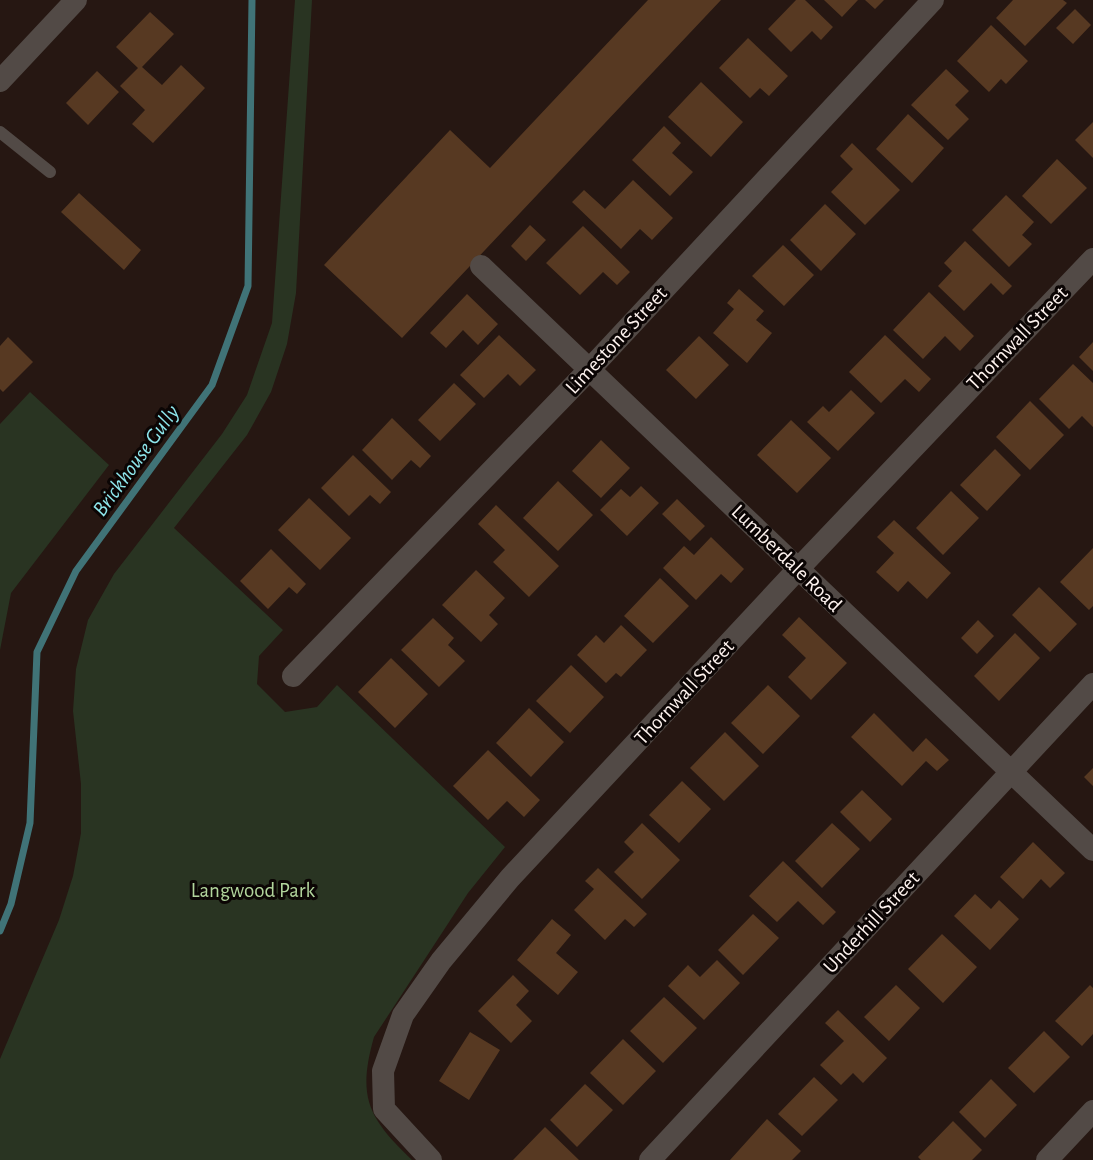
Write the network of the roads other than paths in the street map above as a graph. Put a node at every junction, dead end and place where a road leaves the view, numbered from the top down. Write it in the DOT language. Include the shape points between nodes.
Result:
graph roads {
  1 [pos="76,0"];
  2 [pos="933,0"];
  3 [pos="0,81"];
  4 [pos="0,132"];
  5 [pos="50,172"];
  6 [pos="1093,259"];
  7 [pos="481,266"];
  8 [pos="589,369"];
  9 [pos="799,568"];
  10 [pos="293,676"];
  11 [pos="1093,684"];
  12 [pos="1011,771"];
  13 [pos="1093,850"];
  14 [pos="1093,1111"];
  15 [pos="430,1160"];
  16 [pos="650,1160"];
  17 [pos="1047,1160"];
  1 -- 3 [label="street"];
  2 -- 8 [label="street, Limestone Street"];
  4 -- 5 [label="lane"];
  6 -- 9 [label="street, Thornwall Street"];
  7 -- 8 [label="street, Lumberdale Road"];
  8 -- 9 [label="street, Lumberdale Road"];
  8 -- 10 [label="street, Limestone Street"];
  9 -- 12 [label="street, Lumberdale Road"];
  9 -- 15 [label="street, Thornwall Street" via="510,878 441,961 403,1015 382,1071 384,1109"];
  11 -- 12 [label="street, Underhill Street"];
  12 -- 13 [label="street, Lumberdale Road"];
  12 -- 16 [label="street, Underhill Street"];
  14 -- 17 [label="street"];
}
